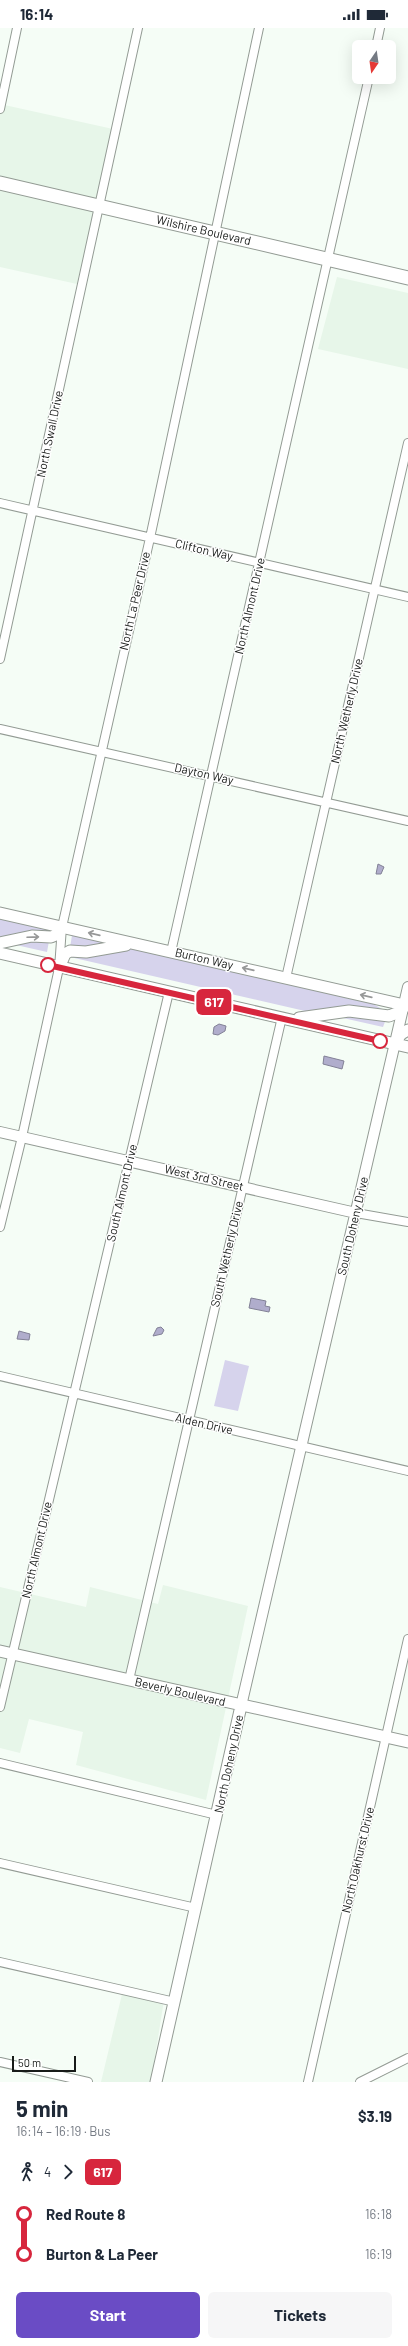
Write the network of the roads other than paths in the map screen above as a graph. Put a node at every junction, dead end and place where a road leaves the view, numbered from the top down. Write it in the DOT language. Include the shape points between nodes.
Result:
graph roads {
  1 [pos="17,28"];
  2 [pos="138,28"];
  3 [pos="259,28"];
  4 [pos="380,28"];
  5 [pos="377,40"];
  6 [pos="367,84"];
  7 [pos="0,109"];
  8 [pos="0,183"];
  9 [pos="100,208"];
  10 [pos="215,234"];
  11 [pos="328,261"];
  12 [pos="408,278"];
  13 [pos="408,443"];
  14 [pos="0,503"];
  15 [pos="33,511"];
  16 [pos="150,538"];
  17 [pos="260,562"];
  18 [pos="374,590"];
  19 [pos="408,597"];
  20 [pos="0,659"];
  21 [pos="0,729"];
  22 [pos="101,751"];
  23 [pos="211,776"];
  24 [pos="326,803"];
  25 [pos="408,821"];
  26 [pos="0,913"];
  27 [pos="62,927"];
  28 [pos="0,943"];
  29 [pos="137,944"];
  30 [pos="171,952"];
  31 [pos="0,954"];
  32 [pos="59,968"];
  33 [pos="286,978"];
  34 [pos="408,987"];
  35 [pos="169,992"];
  36 [pos="406,1005"];
  37 [pos="285,1018"];
  38 [pos="408,1030"];
  39 [pos="394,1044"];
  40 [pos="408,1047"];
  41 [pos="0,1132"];
  42 [pos="22,1136"];
  43 [pos="129,1161"];
  44 [pos="243,1187"];
  45 [pos="356,1213"];
  46 [pos="408,1222"];
  47 [pos="0,1227"];
  48 [pos="0,1376"];
  49 [pos="74,1394"];
  50 [pos="188,1421"];
  51 [pos="302,1447"];
  52 [pos="408,1471"];
  53 [pos="408,1639"];
  54 [pos="0,1651"];
  55 [pos="13,1654"];
  56 [pos="129,1680"];
  57 [pos="242,1706"];
  58 [pos="0,1707"];
  59 [pos="386,1737"];
  60 [pos="408,1742"];
  61 [pos="0,1763"];
  62 [pos="218,1814"];
  63 [pos="0,1863"];
  64 [pos="196,1908"];
  65 [pos="0,1962"];
  66 [pos="175,2002"];
  67 [pos="408,2058"];
  68 [pos="0,2062"];
  69 [pos="88,2082"];
  70 [pos="156,2082"];
  71 [pos="308,2082"];
  72 [pos="360,2082"];
  1 -- 7 [label="street"];
  2 -- 9 [label="street, North Swall Drive"];
  3 -- 10 [label="street, North La Peer Drive"];
  4 -- 5 [label="street"];
  6 -- 11 [label="street"];
  8 -- 9 [label="main road, Wilshire Boulevard"];
  9 -- 10 [label="main road, Wilshire Boulevard"];
  9 -- 15 [label="street, North Swall Drive"];
  10 -- 11 [label="main road, Wilshire Boulevard"];
  10 -- 16 [label="street, North La Peer Drive"];
  11 -- 12 [label="main road, Wilshire Boulevard"];
  11 -- 17 [label="street, North Almont Drive"];
  13 -- 18 [label="street, North Wetherly Drive"];
  14 -- 15 [label="street, Clifton Way"];
  15 -- 16 [label="street, Clifton Way"];
  15 -- 20 [label="street, North Swall Drive"];
  16 -- 17 [label="street, Clifton Way"];
  16 -- 22 [label="street, North La Peer Drive"];
  17 -- 18 [label="street, Clifton Way"];
  17 -- 23 [label="street, North Almont Drive"];
  18 -- 19 [label="street, Clifton Way"];
  18 -- 24 [label="street, North Wetherly Drive"];
  21 -- 22 [label="street, Dayton Way"];
  22 -- 23 [label="street, Dayton Way"];
  22 -- 27 [label="street, North La Peer Drive"];
  23 -- 24 [label="street, Dayton Way"];
  23 -- 30 [label="street, North Almont Drive"];
  24 -- 25 [label="street, Dayton Way"];
  24 -- 33 [label="street, North Wetherly Drive"];
  26 -- 27 [label="main road, Burton Way"];
  28 -- 27 [label="main road, one-way" via="32,936 51,937"];
  29 -- 27 [label="main road, Burton Way, one-way"];
  27 -- 32 [label="street, North La Peer Drive"];
  29 -- 30 [label="main road, Burton Way"];
  29 -- 32 [label="main road" via="116,945 86,952 70,951 65,954"];
  33 -- 30 [label="main road, Burton Way, one-way"];
  31 -- 32 [label="main road"];
  32 -- 35 [label="main road"];
  32 -- 42 [label="street, North La Peer Drive"];
  36 -- 33 [label="main road, Burton Way, one-way"];
  34 -- 36 [label="street"];
  35 -- 37 [label="main road"];
  35 -- 43 [label="street, South Almont Drive"];
  36 -- 37 [label="main road" via="389,1016 349,1011 324,1016"];
  36 -- 39 [label="street, South Doheny Drive"];
  37 -- 39 [label="main road"];
  37 -- 44 [label="street, South Wetherly Drive"];
  38 -- 39 [label="main road" via="401,1034"];
  39 -- 40 [label="main road"];
  39 -- 45 [label="street, South Doheny Drive"];
  41 -- 42 [label="street, West 3rd Street"];
  42 -- 43 [label="street, West 3rd Street"];
  42 -- 47 [label="street, North La Peer Drive"];
  43 -- 44 [label="street, West 3rd Street"];
  43 -- 49 [label="street, South Almont Drive"];
  44 -- 45 [label="street, West 3rd Street"];
  44 -- 50 [label="street, South Wetherly Drive"];
  45 -- 46 [label="street, West 3rd Street"];
  45 -- 51 [label="street, South Doheny Drive"];
  48 -- 49 [label="street, Alden Drive"];
  49 -- 50 [label="street, Alden Drive"];
  49 -- 55 [label="street, North Almont Drive"];
  50 -- 51 [label="street, Alden Drive"];
  50 -- 56 [label="street"];
  51 -- 52 [label="street, Alden Drive"];
  51 -- 57 [label="street, North Doheny Drive"];
  53 -- 59 [label="street, North Oakhurst Drive"];
  54 -- 55 [label="main road, Beverly Boulevard"];
  55 -- 56 [label="main road, Beverly Boulevard"];
  55 -- 58 [label="street, North Almont Drive"];
  56 -- 57 [label="main road, Beverly Boulevard"];
  57 -- 59 [label="main road, Beverly Boulevard"];
  57 -- 62 [label="main road, North Doheny Drive"];
  59 -- 60 [label="main road, Beverly Boulevard"];
  59 -- 71 [label="street, North Oakhurst Drive"];
  61 -- 62 [label="street"];
  62 -- 64 [label="main road, North Doheny Drive"];
  63 -- 64 [label="street"];
  64 -- 66 [label="main road, North Doheny Drive"];
  65 -- 66 [label="street"];
  66 -- 70 [label="main road, North Doheny Drive"];
  67 -- 72 [label="street"];
  68 -- 69 [label="street"];
}
